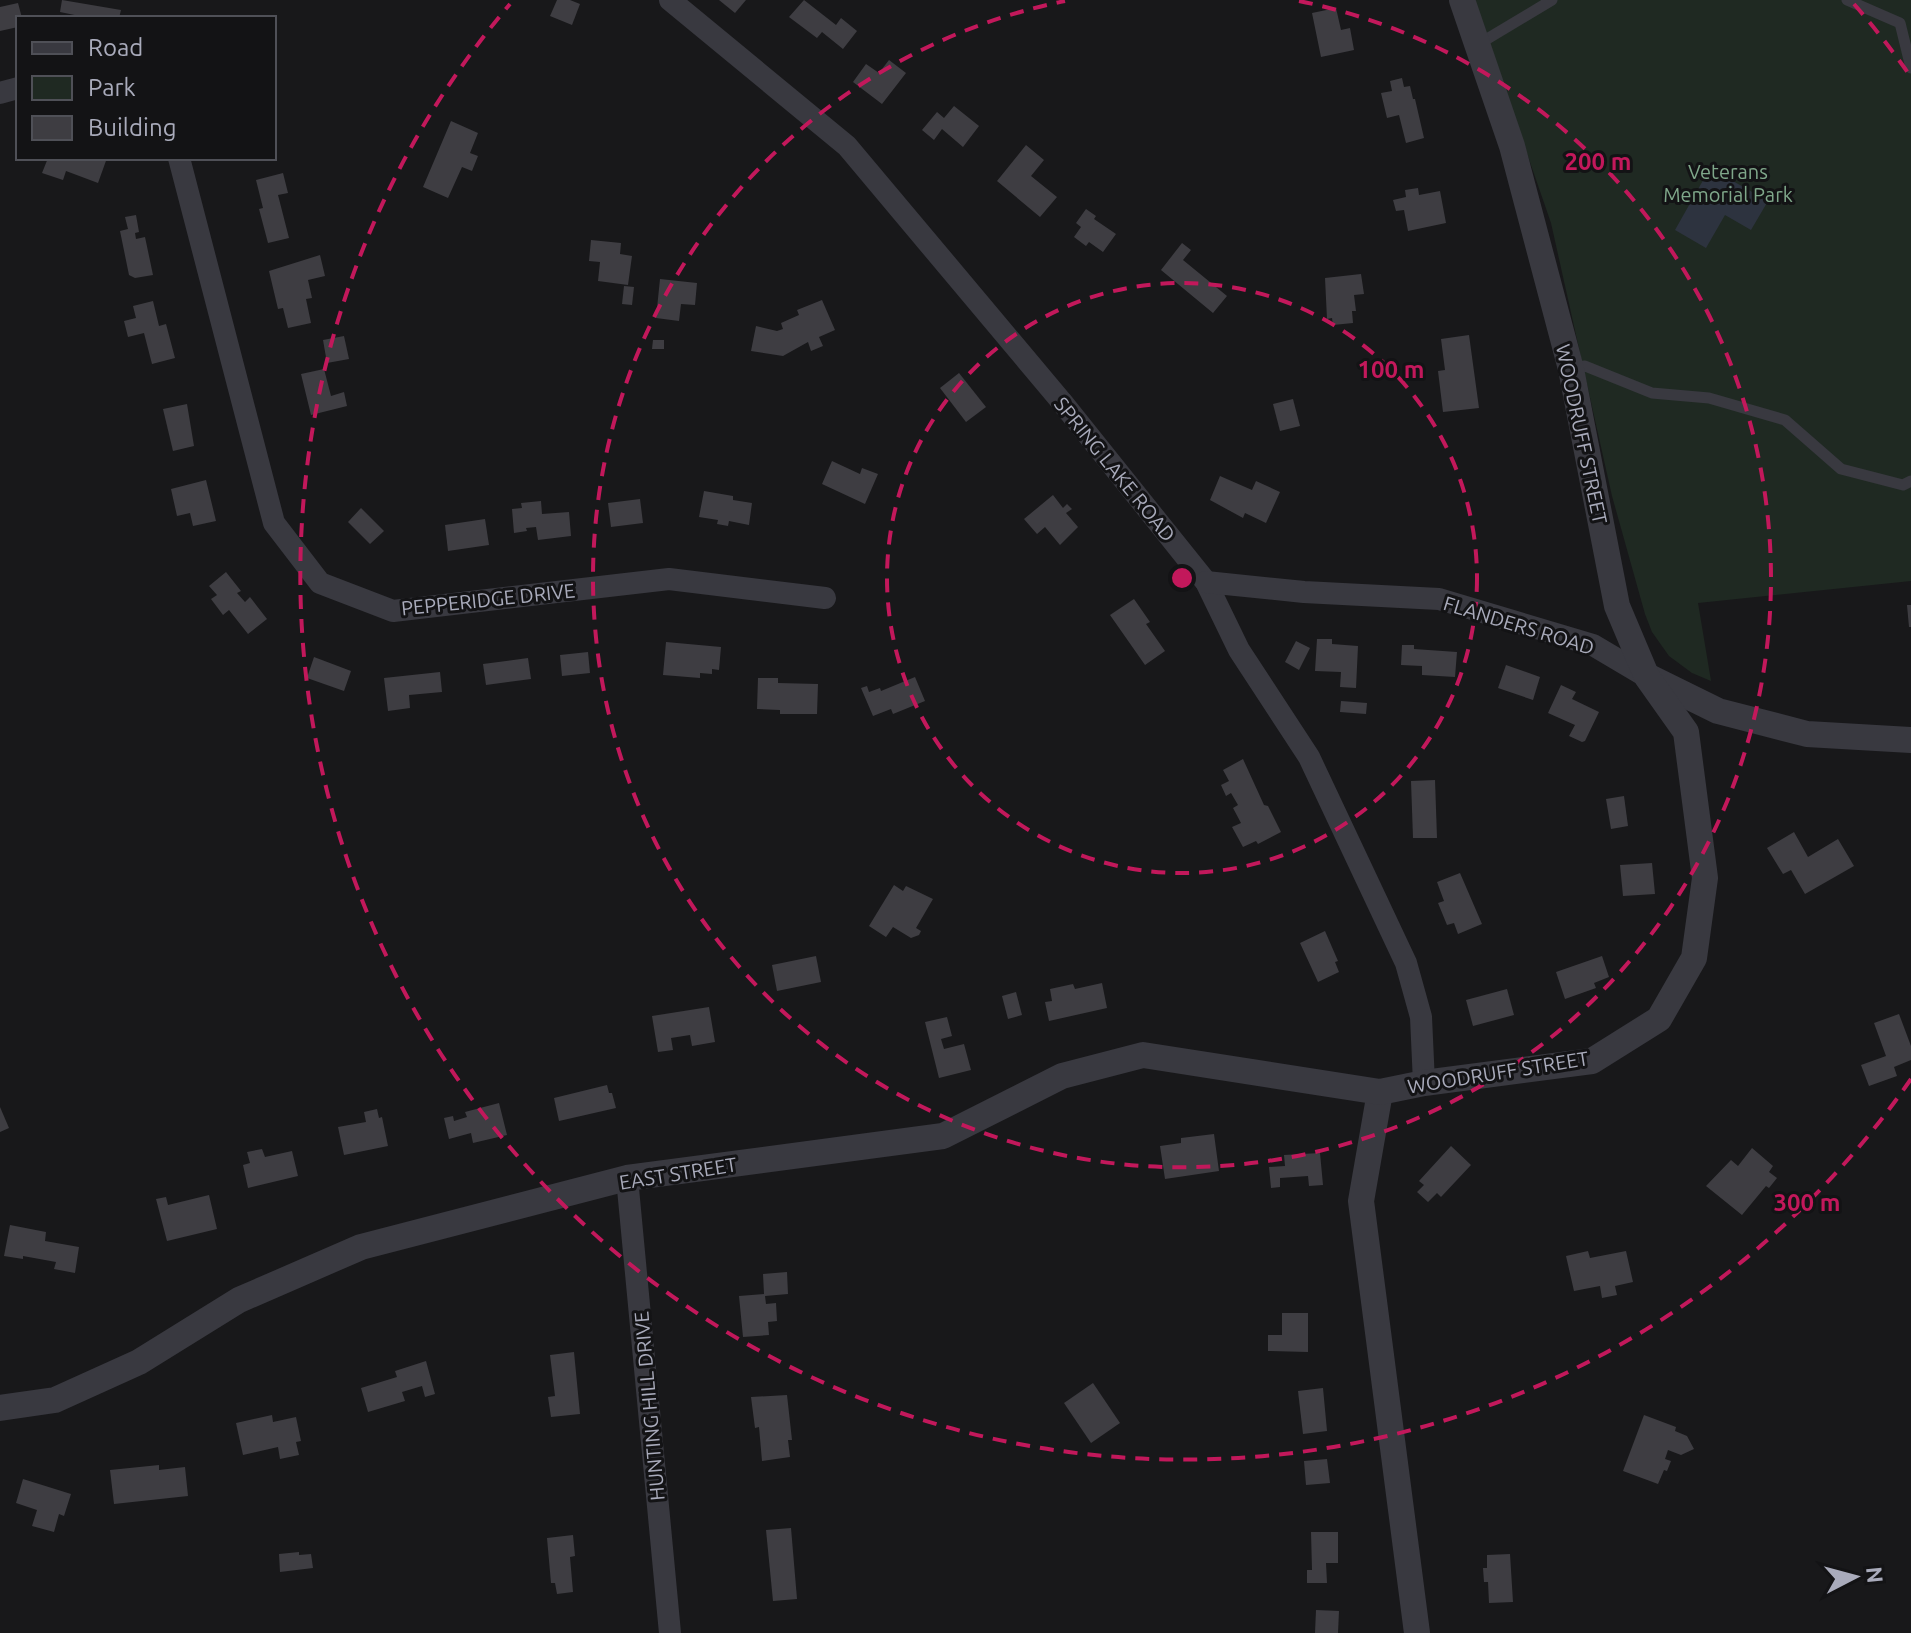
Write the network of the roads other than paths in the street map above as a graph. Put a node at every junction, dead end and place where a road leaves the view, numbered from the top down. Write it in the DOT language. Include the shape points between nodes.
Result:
graph roads {
  1 [pos="670,0"];
  2 [pos="1462,0"];
  3 [pos="1847,0"];
  4 [pos="1548,3"];
  5 [pos="1477,45"];
  6 [pos="1911,68"];
  7 [pos="180,160"];
  8 [pos="1571,369"];
  9 [pos="1911,481"];
  10 [pos="1206,582"];
  11 [pos="825,598"];
  12 [pos="1647,677"];
  13 [pos="1911,740"];
  14 [pos="1424,1083"];
  15 [pos="1380,1092"];
  16 [pos="627,1178"];
  17 [pos="0,1408"];
  18 [pos="670,1633"];
  19 [pos="1417,1633"];
  1 -- 10 [label="street, SPRING LAKE ROAD" via="847,146"];
  2 -- 5 [label="street, WOODRUFF STREET"];
  3 -- 6 [label="lane" via="1900,23"];
  4 -- 5 [label="lane"];
  5 -- 8 [label="street, WOODRUFF STREET" via="1512,146"];
  7 -- 11 [label="street, PEPPERIDGE DRIVE" via="274,523 320,583 393,611 669,579"];
  8 -- 9 [label="lane" via="1585,366 1652,393 1709,398 1785,420 1841,469 1903,485"];
  8 -- 12 [label="street, WOODRUFF STREET" via="1617,606"];
  10 -- 12 [label="street, FLANDERS ROAD" via="1439,599 1593,645"];
  10 -- 14 [label="street, SPRING LAKE ROAD" via="1239,650 1309,757 1406,963 1421,1017"];
  12 -- 13 [label="street, FLANDERS ROAD" via="1718,711 1807,734"];
  12 -- 14 [label="street, WOODRUFF STREET" via="1686,732 1705,878 1694,958 1659,1019 1592,1061"];
  14 -- 15 [label="street, WOODRUFF STREET"];
  15 -- 16 [label="street, EAST STREET" via="1143,1055 1062,1076 943,1136"];
  15 -- 19 [label="street, WOODRUFF STREET" via="1361,1201"];
  16 -- 17 [label="street, EAST STREET" via="361,1247 239,1300 139,1362 55,1400"];
  16 -- 18 [label="street, HUNTING HILL DRIVE"];
}
